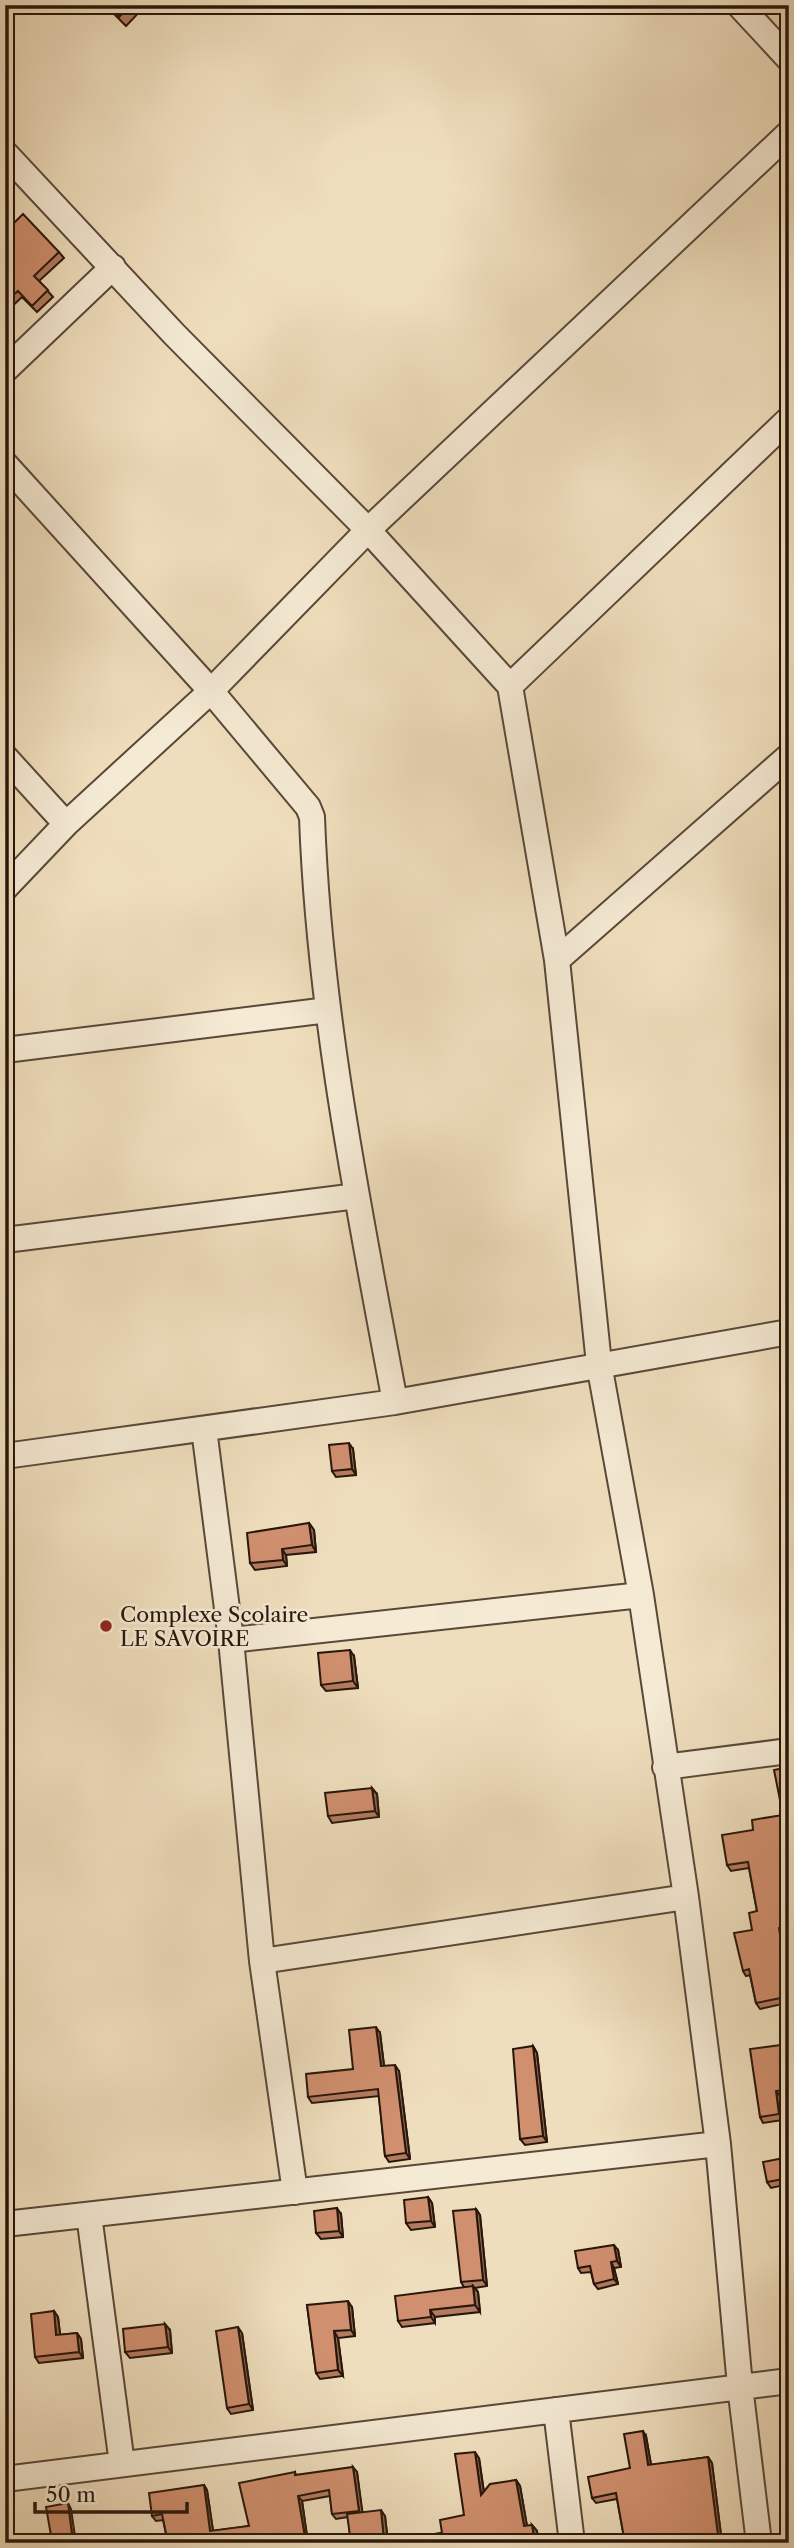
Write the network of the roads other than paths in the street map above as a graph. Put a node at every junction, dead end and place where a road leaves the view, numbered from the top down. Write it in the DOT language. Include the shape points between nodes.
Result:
graph roads {
  1 [pos="739,5"];
  2 [pos="789,59"];
  3 [pos="789,133"];
  4 [pos="5,153"];
  5 [pos="113,267"];
  6 [pos="5,370"];
  7 [pos="789,419"];
  8 [pos="5,464"];
  9 [pos="368,530"];
  10 [pos="510,686"];
  11 [pos="211,691"];
  12 [pos="789,755"];
  13 [pos="5,757"];
  14 [pos="66,824"];
  15 [pos="5,888"];
  16 [pos="556,960"];
  17 [pos="328,1010"];
  18 [pos="5,1050"];
  19 [pos="357,1196"];
  20 [pos="5,1240"];
  21 [pos="789,1332"];
  22 [pos="599,1364"];
  23 [pos="395,1402"];
  24 [pos="204,1429"];
  25 [pos="5,1456"];
  26 [pos="641,1595"];
  27 [pos="231,1640"];
  28 [pos="789,1751"];
  29 [pos="666,1767"];
  30 [pos="687,1897"];
  31 [pos="262,1961"];
  32 [pos="718,2144"];
  33 [pos="295,2192"];
  34 [pos="89,2215"];
  35 [pos="5,2224"];
  36 [pos="789,2381"];
  37 [pos="740,2386"];
  38 [pos="556,2410"];
  39 [pos="122,2464"];
  40 [pos="5,2479"];
  41 [pos="572,2543"];
  42 [pos="759,2543"];
  1 -- 2 [label="street"];
  3 -- 9 [label="street"];
  4 -- 5 [label="street"];
  5 -- 6 [label="street"];
  5 -- 9 [label="street"];
  7 -- 10 [label="street"];
  8 -- 11 [label="street"];
  9 -- 10 [label="street"];
  9 -- 11 [label="street"];
  10 -- 16 [label="street"];
  11 -- 14 [label="street"];
  11 -- 17 [label="street" via="312,817"];
  12 -- 16 [label="street"];
  13 -- 14 [label="street"];
  14 -- 15 [label="street"];
  16 -- 22 [label="street"];
  17 -- 18 [label="street"];
  17 -- 19 [label="street"];
  19 -- 20 [label="street"];
  19 -- 23 [label="street"];
  21 -- 22 [label="street"];
  22 -- 23 [label="street"];
  22 -- 26 [label="street"];
  23 -- 24 [label="street"];
  24 -- 25 [label="street"];
  24 -- 27 [label="street"];
  26 -- 27 [label="street"];
  26 -- 29 [label="street"];
  27 -- 31 [label="street"];
  28 -- 29 [label="street"];
  29 -- 30 [label="street"];
  30 -- 31 [label="street"];
  30 -- 32 [label="street"];
  31 -- 33 [label="street"];
  32 -- 33 [label="street"];
  32 -- 37 [label="street"];
  33 -- 34 [label="street"];
  34 -- 35 [label="street"];
  34 -- 39 [label="street"];
  36 -- 37 [label="street"];
  37 -- 38 [label="street"];
  37 -- 42 [label="street"];
  38 -- 39 [label="street"];
  38 -- 41 [label="street"];
  39 -- 40 [label="street"];
}
